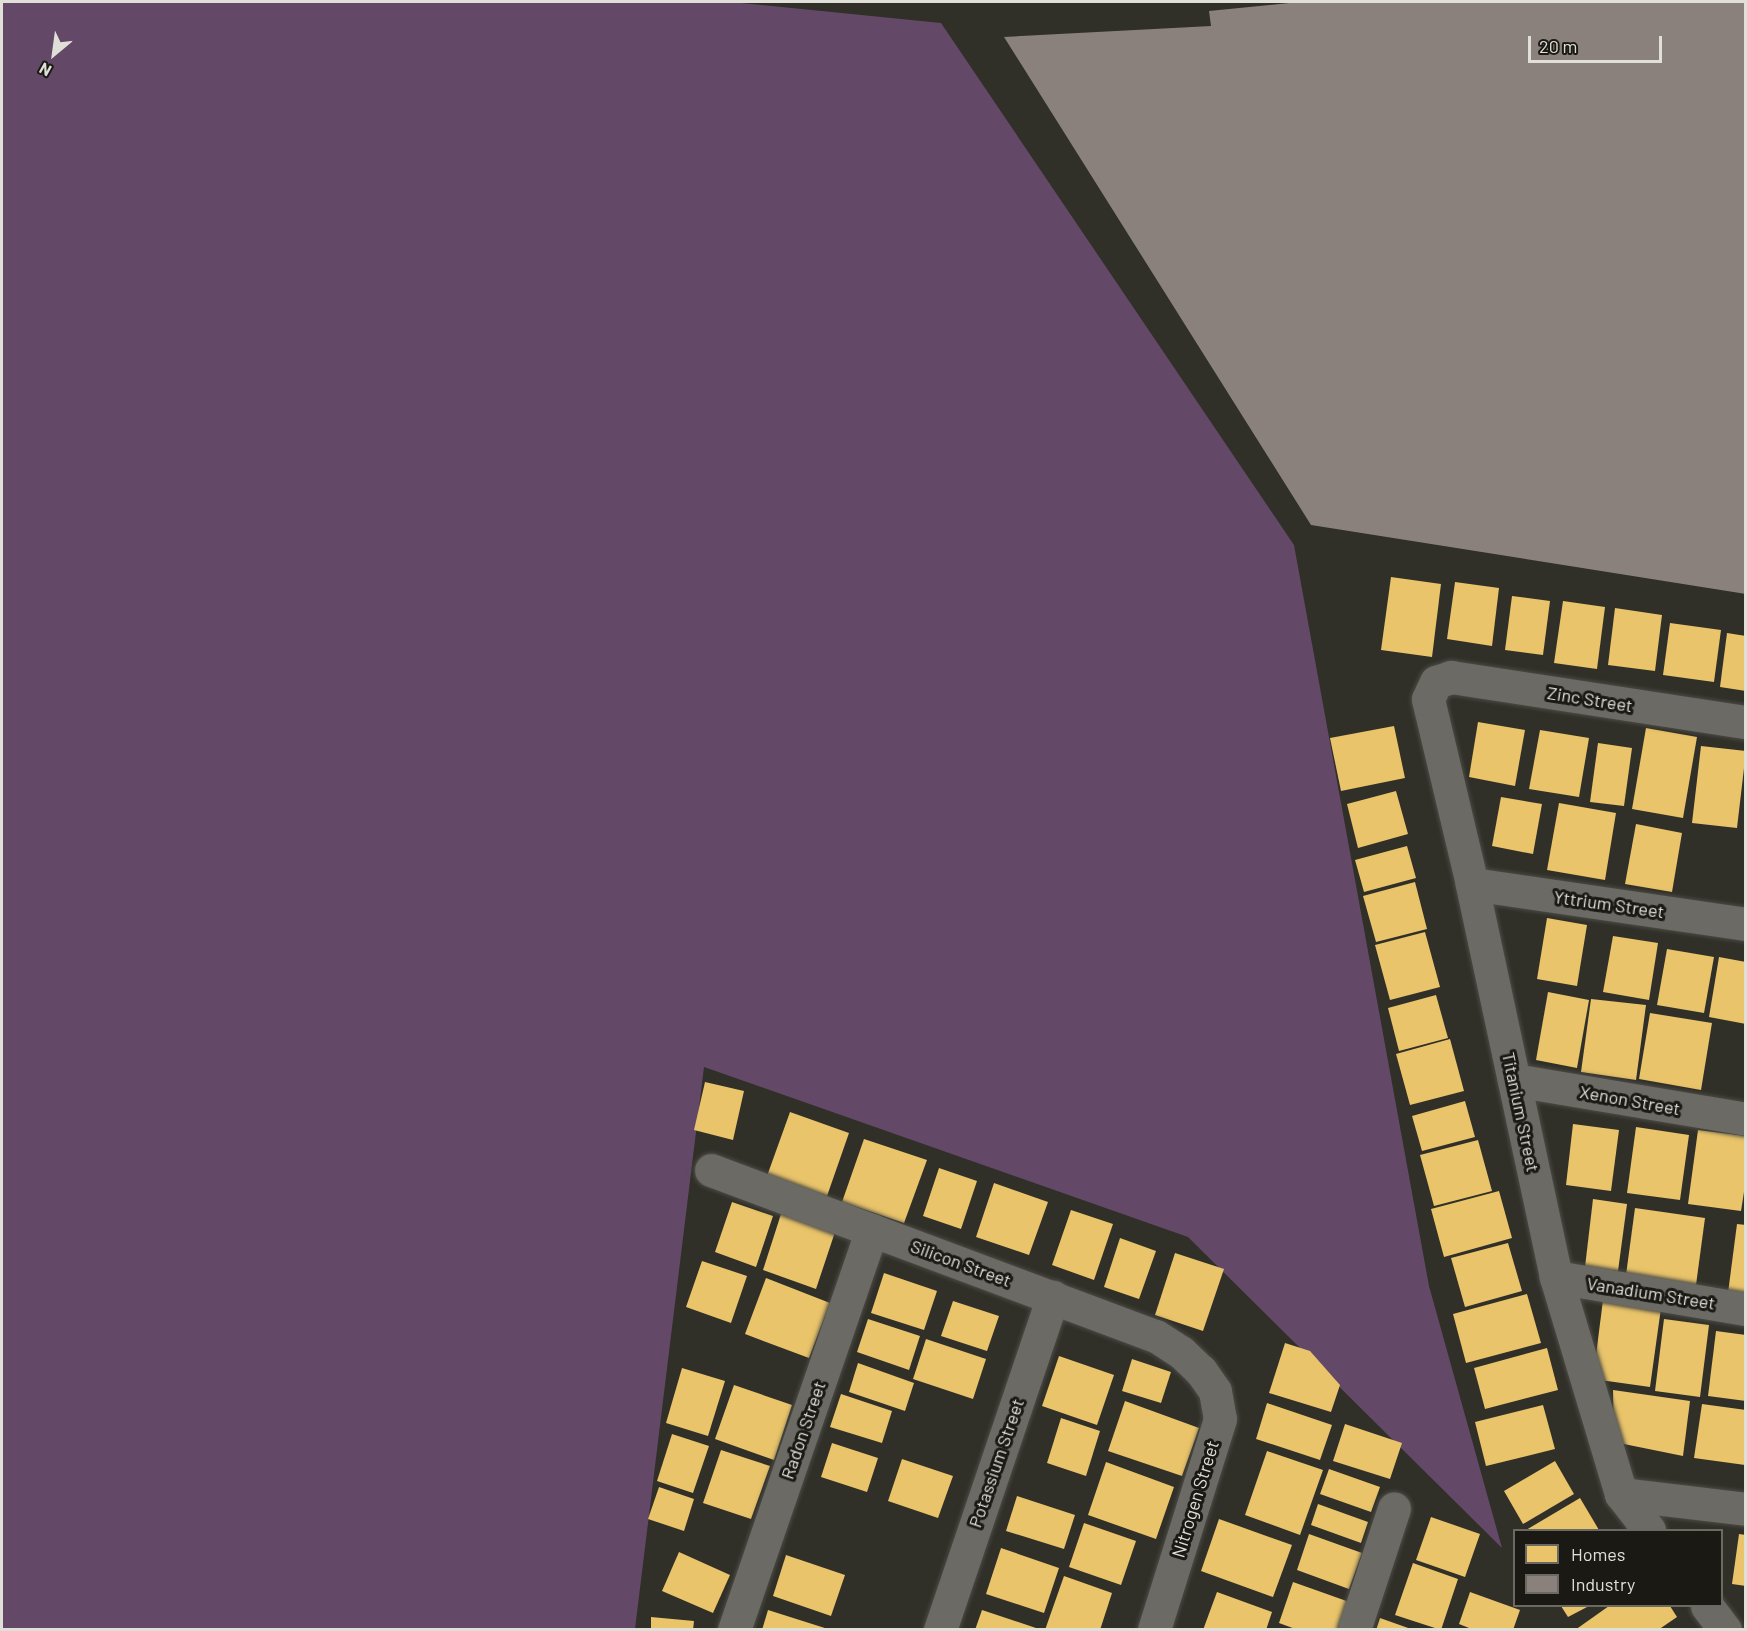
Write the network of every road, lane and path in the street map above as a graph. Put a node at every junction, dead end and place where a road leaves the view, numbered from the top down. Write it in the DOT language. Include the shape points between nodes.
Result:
graph roads {
  1 [pos="1436,682"];
  2 [pos="1746,722"];
  3 [pos="1472,884"];
  4 [pos="1746,924"];
  5 [pos="1514,1080"];
  6 [pos="1746,1119"];
  7 [pos="711,1170"];
  8 [pos="872,1230"];
  9 [pos="1556,1277"];
  10 [pos="1053,1297"];
  11 [pos="1746,1309"];
  12 [pos="1201,1371"];
  13 [pos="1621,1494"];
  14 [pos="1394,1508"];
  15 [pos="1746,1509"];
  16 [pos="1648,1529"];
  17 [pos="1708,1607"];
  18 [pos="734,1629"];
  19 [pos="940,1629"];
  20 [pos="1154,1629"];
  21 [pos="1354,1629"];
  22 [pos="1725,1629"];
  1 -- 2 [label="street, Zinc Street" via="1451,677"];
  1 -- 3 [label="street, Titanium Street" via="1428,699"];
  3 -- 4 [label="street, Yttrium Street"];
  3 -- 5 [label="street, Titanium Street"];
  5 -- 6 [label="street, Xenon Street"];
  5 -- 9 [label="street, Titanium Street"];
  7 -- 8 [label="street, Silicon Street"];
  8 -- 10 [label="street, Silicon Street"];
  8 -- 18 [label="street, Radon Street"];
  9 -- 11 [label="street, Vanadium Street"];
  9 -- 13 [label="street, Titanium Street"];
  10 -- 12 [label="street, Silicon Street" via="1156,1336"];
  10 -- 19 [label="street, Potassium Street"];
  12 -- 20 [label="street, Nitrogen Street" via="1215,1391 1220,1419"];
  13 -- 15 [label="street"];
  13 -- 16 [label="street, Titanium Street"];
  14 -- 21 [label="street"];
  17 -- 22 [label="street"];
}
